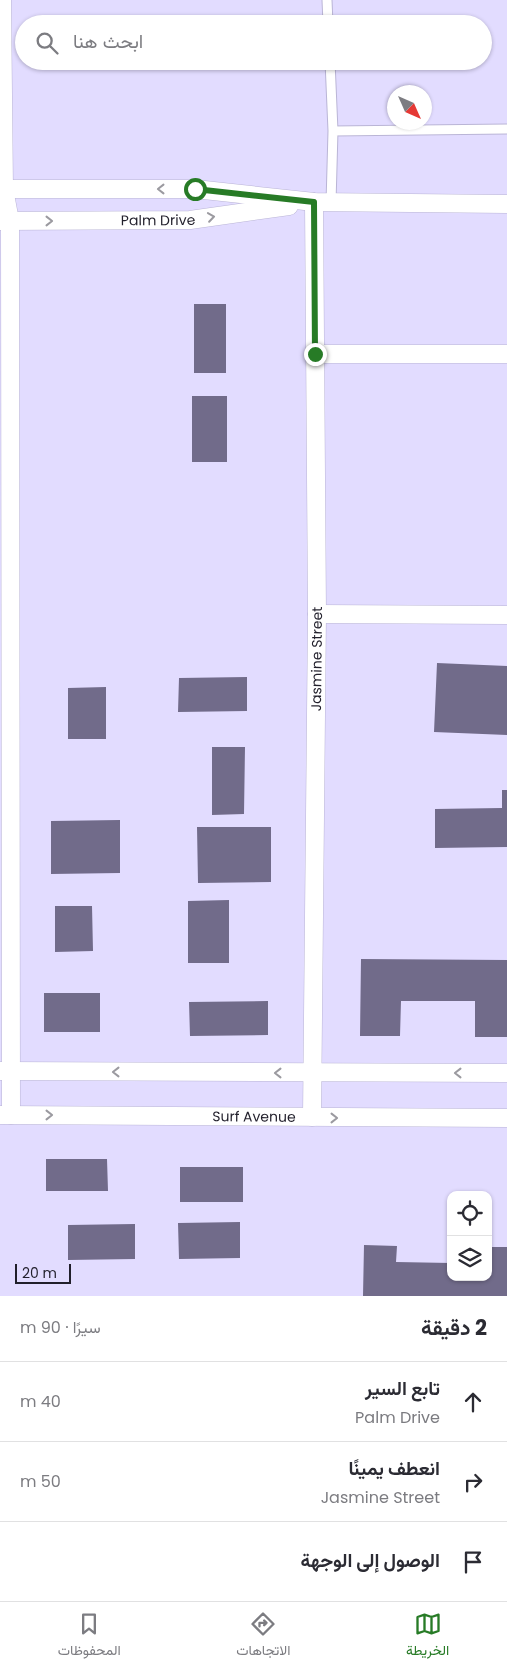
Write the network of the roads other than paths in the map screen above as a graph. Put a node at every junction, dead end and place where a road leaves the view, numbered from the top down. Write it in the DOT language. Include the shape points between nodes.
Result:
graph roads {
  1 [pos="2,0"];
  2 [pos="327,0"];
  3 [pos="328,15"];
  4 [pos="330,70"];
  5 [pos="507,129"];
  6 [pos="333,131"];
  7 [pos="2,189"];
  8 [pos="322,203"];
  9 [pos="507,204"];
  10 [pos="5,221"];
  11 [pos="315,354"];
  12 [pos="507,354"];
  13 [pos="317,614"];
  14 [pos="507,616"];
  15 [pos="6,1071"];
  16 [pos="313,1073"];
  17 [pos="507,1073"];
  18 [pos="6,1115"];
  19 [pos="312,1118"];
  20 [pos="507,1118"];
  1 -- 7 [label="street"];
  2 -- 3 [label="lane"];
  4 -- 6 [label="lane"];
  5 -- 6 [label="lane"];
  6 -- 8 [label="lane"];
  8 -- 7 [label="street, Palm Drive, one-way" via="195,189"];
  7 -- 10 [label="street"];
  8 -- 9 [label="street, Palm Drive"];
  10 -- 8 [label="street, Palm Drive, one-way" via="190,220"];
  8 -- 11 [label="street, Jasmine Street"];
  10 -- 15 [label="street"];
  11 -- 12 [label="street"];
  11 -- 13 [label="street, Jasmine Street"];
  13 -- 14 [label="street"];
  13 -- 16 [label="street, Jasmine Street"];
  16 -- 15 [label="street, one-way"];
  15 -- 18 [label="street"];
  17 -- 16 [label="street, one-way"];
  16 -- 19 [label="street, Jasmine Street"];
  18 -- 19 [label="street, Surf Avenue, one-way"];
  19 -- 20 [label="street, Surf Avenue, one-way"];
}
